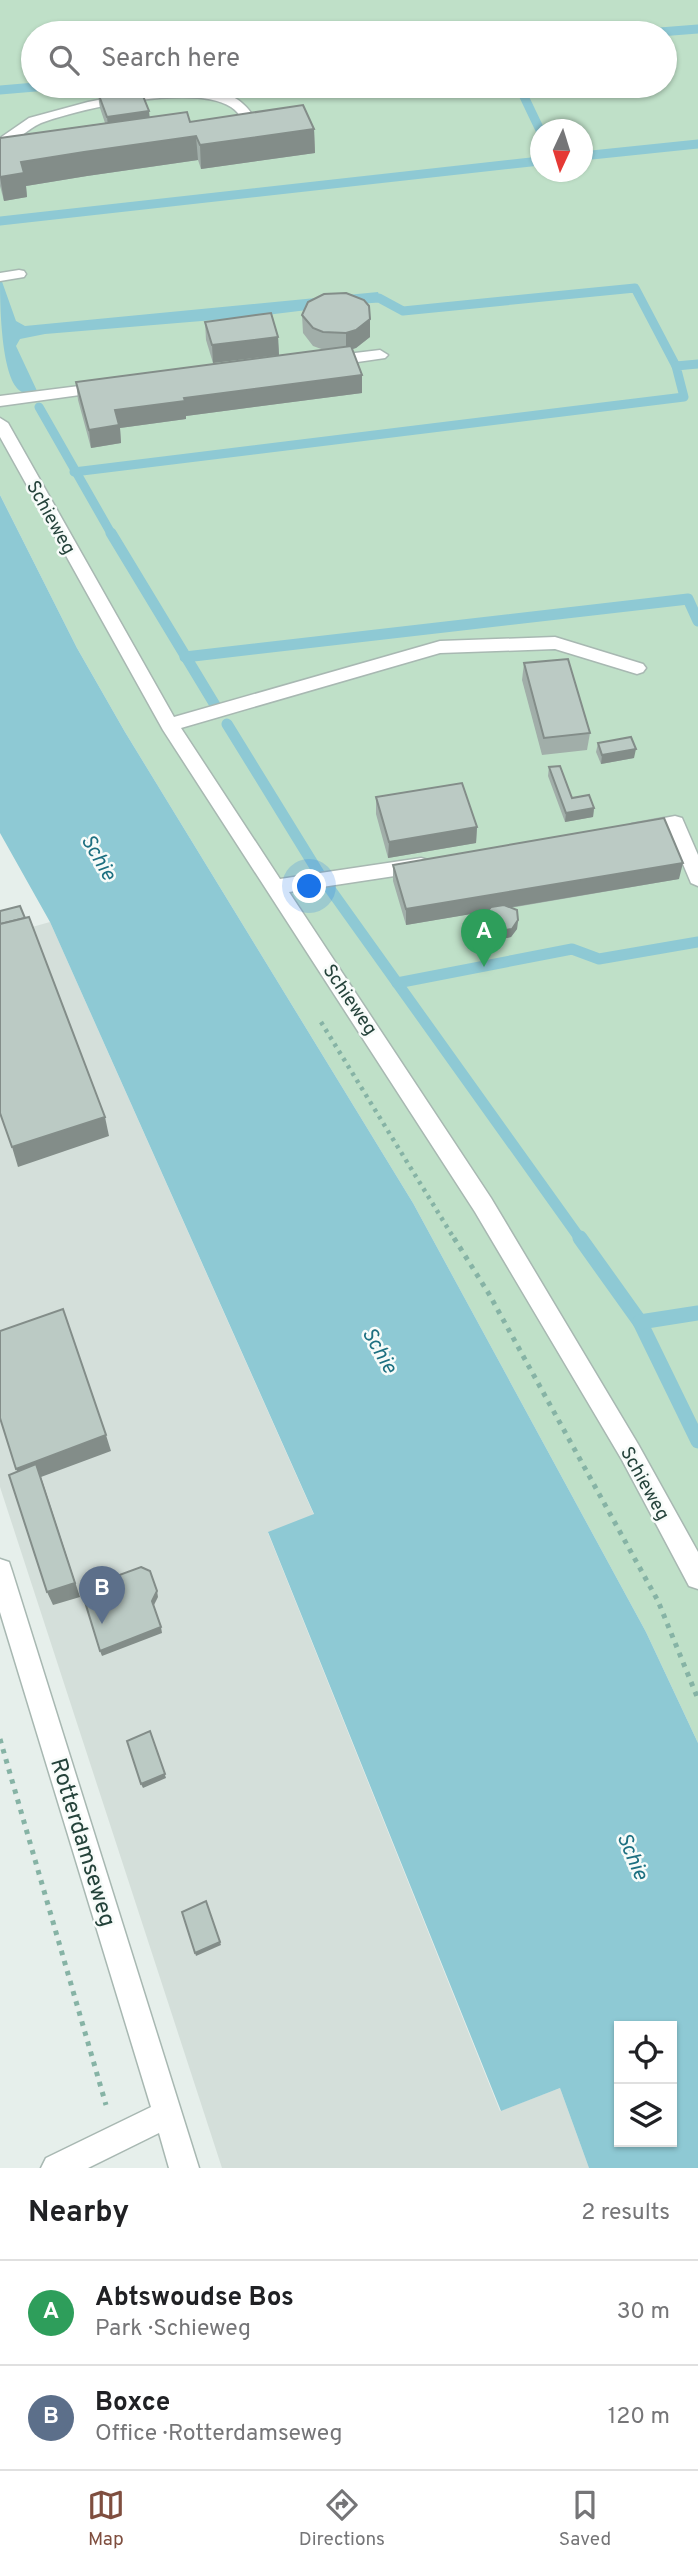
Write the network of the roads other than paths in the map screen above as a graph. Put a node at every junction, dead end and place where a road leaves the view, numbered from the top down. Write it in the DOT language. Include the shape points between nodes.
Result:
graph roads {
  1 [pos="129,98"];
  2 [pos="223,98"];
  3 [pos="254,130"];
  4 [pos="0,144"];
  5 [pos="380,355"];
  6 [pos="312,363"];
  7 [pos="122,386"];
  8 [pos="0,401"];
  9 [pos="0,423"];
  10 [pos="637,668"];
  11 [pos="169,725"];
  12 [pos="621,832"];
  13 [pos="445,861"];
  14 [pos="698,878"];
  15 [pos="274,887"];
  16 [pos="0,1570"];
  17 [pos="698,1577"];
  18 [pos="167,2114"];
  19 [pos="57,2168"];
  20 [pos="184,2168"];
  1 -- 4 [label="street" via="34,121"];
  2 -- 3 [label="street" via="246,112"];
  5 -- 6 [label="street"];
  7 -- 8 [label="street"];
  9 -- 11 [label="street, Schieweg"];
  10 -- 11 [label="street" via="555,643 440,647"];
  11 -- 15 [label="street, Schieweg"];
  12 -- 14 [label="street" via="675,824"];
  13 -- 15 [label="street"];
  15 -- 17 [label="street, Schieweg" via="483,1205 630,1452"];
  16 -- 18 [label="street, Rotterdamseweg"];
  18 -- 19 [label="street"];
  18 -- 20 [label="street, Rotterdamseweg"];
}
